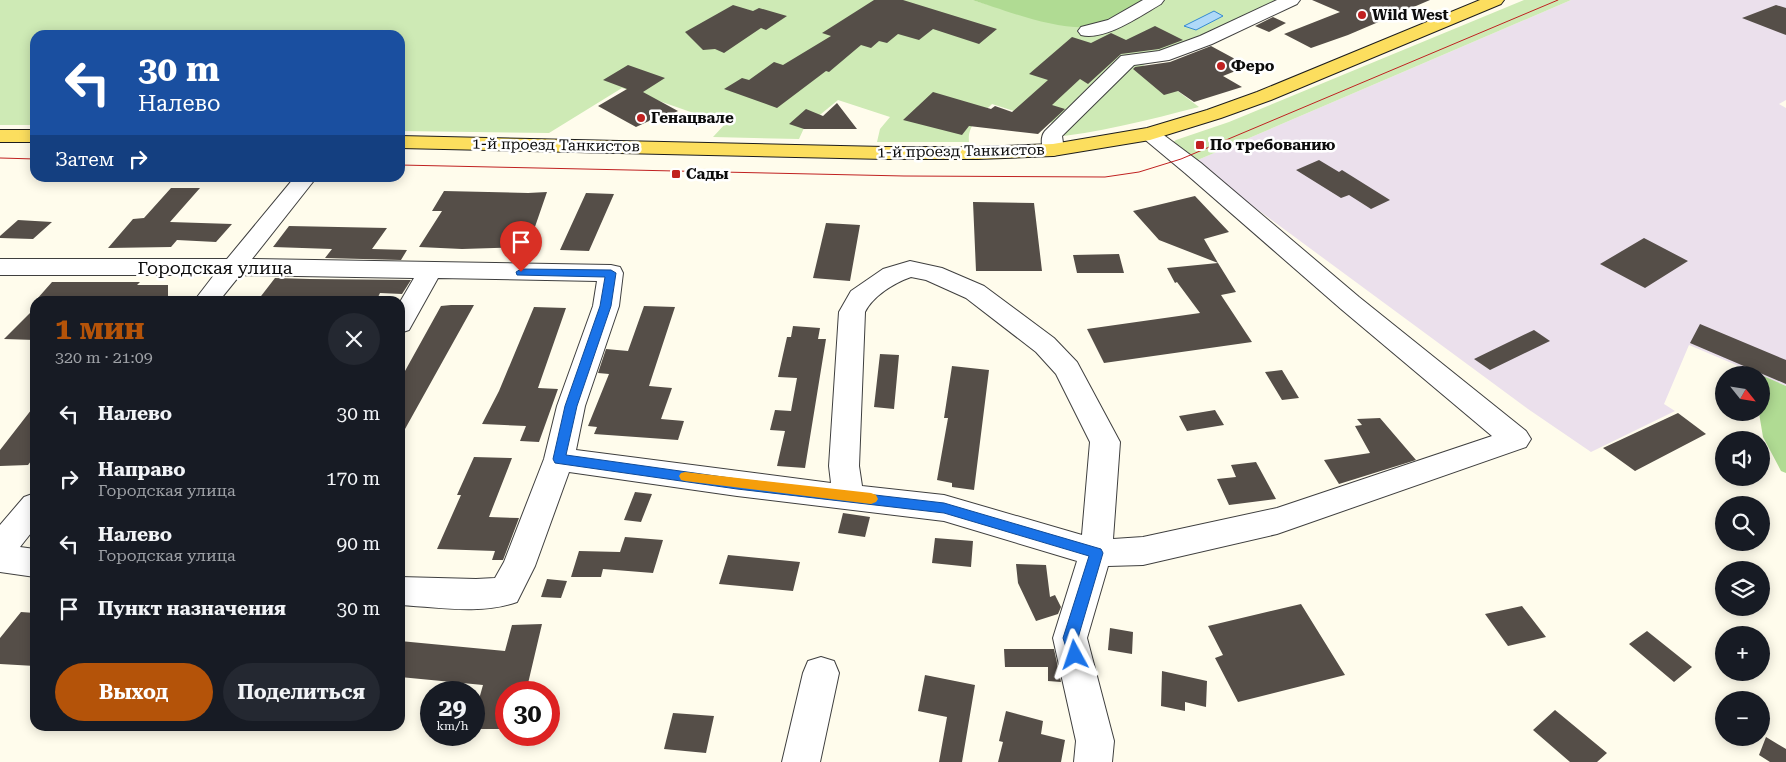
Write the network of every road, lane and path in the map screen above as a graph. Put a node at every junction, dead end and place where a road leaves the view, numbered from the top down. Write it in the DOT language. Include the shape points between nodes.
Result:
graph roads {
  1 [pos="1155,0"];
  2 [pos="1291,0"];
  3 [pos="1495,0"];
  4 [pos="1087,31"];
  5 [pos="1150,134"];
  6 [pos="0,136"];
  7 [pos="30,136"];
  8 [pos="405,142"];
  9 [pos="1053,150"];
  10 [pos="301,182"];
  11 [pos="235,266"];
  12 [pos="0,267"];
  13 [pos="430,271"];
  14 [pos="210,296"];
  15 [pos="405,315"];
  16 [pos="559,459"];
  17 [pos="848,496"];
  18 [pos="30,512"];
  19 [pos="0,548"];
  20 [pos="1096,553"];
  21 [pos="0,558"];
  22 [pos="30,563"];
  23 [pos="405,591"];
  24 [pos="821,674"];
  25 [pos="800,762"];
  26 [pos="1093,762"];
  1 -- 4 [label="street" via="1114,24"];
  2 -- 9 [label="street" via="1206,40 1162,56 1128,60 1052,135"];
  3 -- 5 [label="main road, 1-й проезд Танкистов" via="1264,96"];
  5 -- 9 [label="main road, 1-й проезд Танкистов"];
  5 -- 20 [label="street" via="1516,439 1277,521 1142,551"];
  6 -- 7 [label="main road"];
  8 -- 9 [label="main road, 1-й проезд Танкистов" via="885,153"];
  10 -- 11 [label="street"];
  11 -- 12 [label="street, Городская улица"];
  11 -- 13 [label="street, Городская улица"];
  11 -- 14 [label="street"];
  13 -- 15 [label="street"];
  13 -- 16 [label="street, Городская улица" via="611,273 606,306 571,406"];
  16 -- 17 [label="street"];
  16 -- 23 [label="street, Городская улица" via="506,592"];
  17 -- 20 [label="street" via="944,508"];
  17 -- 20 [label="street" via="844,466 852,312 860,297 892,276 910,269 933,274 975,292 1045,345 1067,370 1105,442"];
  18 -- 19 [label="street"];
  20 -- 26 [label="street" via="1070,638 1095,741"];
  21 -- 22 [label="street"];
  24 -- 25 [label="street"];
}
